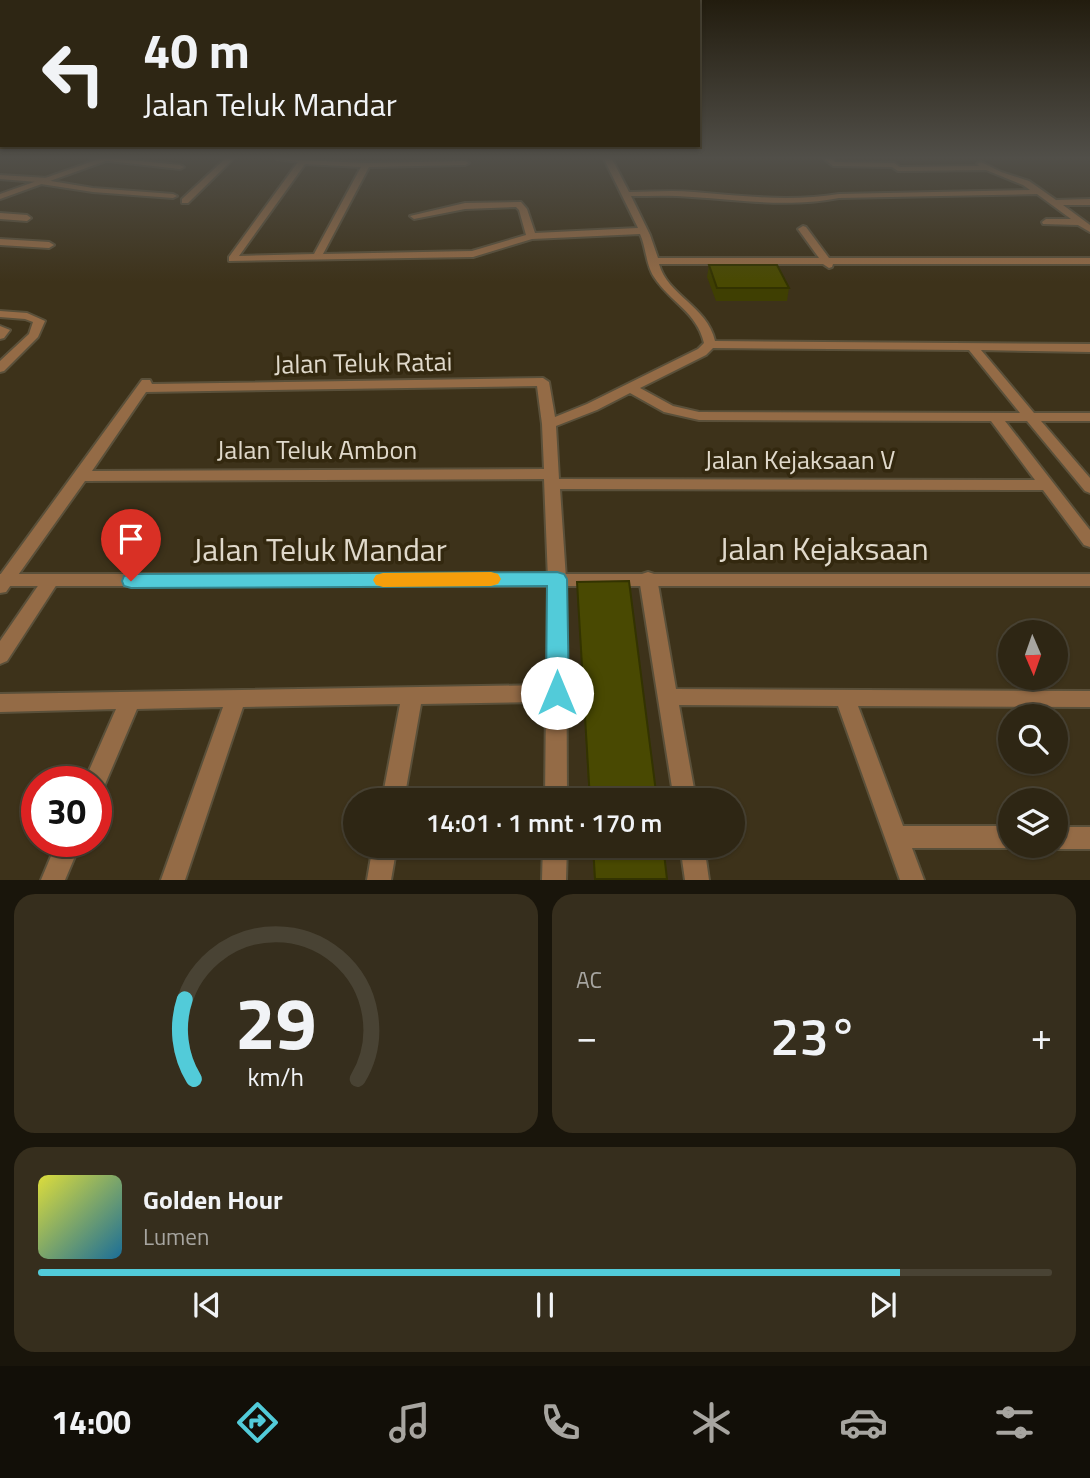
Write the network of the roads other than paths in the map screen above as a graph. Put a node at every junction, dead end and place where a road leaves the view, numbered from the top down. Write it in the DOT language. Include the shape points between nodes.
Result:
graph roads {
  1 [pos="275,200"];
  2 [pos="347,200"];
  3 [pos="629,200"];
  4 [pos="752,200"];
  5 [pos="814,200"];
  6 [pos="1049,200"];
  7 [pos="1090,202"];
  8 [pos="1053,203"];
  9 [pos="0,216"];
  10 [pos="414,216"];
  11 [pos="27,218"];
  12 [pos="1045,222"];
  13 [pos="1080,222"];
  14 [pos="803,229"];
  15 [pos="1090,229"];
  16 [pos="643,231"];
  17 [pos="526,238"];
  18 [pos="0,242"];
  19 [pos="49,245"];
  20 [pos="317,257"];
  21 [pos="232,259"];
  22 [pos="1090,261"];
  23 [pos="829,265"];
  24 [pos="655,266"];
  25 [pos="1090,270"];
  26 [pos="223,272"];
  27 [pos="0,314"];
  28 [pos="0,329"];
  29 [pos="0,336"];
  30 [pos="710,344"];
  31 [pos="973,348"];
  32 [pos="1090,348"];
  33 [pos="0,368"];
  34 [pos="629,387"];
  35 [pos="994,416"];
  36 [pos="1032,416"];
  37 [pos="1090,416"];
  38 [pos="549,424"];
  39 [pos="82,476"];
  40 [pos="552,479"];
  41 [pos="1046,485"];
  42 [pos="1089,486"];
  43 [pos="1090,541"];
  44 [pos="648,578"];
  45 [pos="557,579"];
  46 [pos="1090,579"];
  47 [pos="50,581"];
  48 [pos="2,582"];
  49 [pos="0,656"];
  50 [pos="557,693"];
  51 [pos="412,696"];
  52 [pos="669,697"];
  53 [pos="845,698"];
  54 [pos="236,699"];
  55 [pos="1090,699"];
  56 [pos="130,701"];
  57 [pos="0,704"];
  58 [pos="102,766"];
  59 [pos="395,788"];
  60 [pos="556,788"];
  61 [pos="683,788"];
  62 [pos="897,837"];
  63 [pos="998,837"];
  64 [pos="1068,838"];
  65 [pos="1090,838"];
  66 [pos="63,857"];
  67 [pos="383,858"];
  68 [pos="555,858"];
  69 [pos="694,858"];
  70 [pos="53,880"];
  71 [pos="173,880"];
  72 [pos="379,880"];
  73 [pos="554,880"];
  74 [pos="697,880"];
  75 [pos="912,880"];
  1 -- 21 [label="street"];
  2 -- 20 [label="street"];
  3 -- 16 [label="street"];
  4 -- 5 [label="street"];
  6 -- 8 [label="street"];
  7 -- 8 [label="street"];
  8 -- 13 [label="street"];
  9 -- 11 [label="street"];
  10 -- 17 [label="street" via="465,206 518,204 523,209"];
  12 -- 13 [label="street"];
  13 -- 15 [label="street"];
  14 -- 23 [label="street"];
  16 -- 17 [label="street"];
  16 -- 24 [label="street"];
  17 -- 20 [label="street" via="483,253"];
  18 -- 19 [label="street"];
  20 -- 21 [label="street"];
  21 -- 26 [label="street"];
  22 -- 23 [label="street"];
  23 -- 24 [label="street"];
  23 -- 25 [label="street"];
  24 -- 30 [label="street" via="694,312"];
  27 -- 33 [label="street" via="39,321 34,335"];
  28 -- 29 [label="street" via="4,330"];
  30 -- 31 [label="street"];
  30 -- 34 [label="street"];
  31 -- 32 [label="street"];
  31 -- 36 [label="street"];
  34 -- 35 [label="street" via="668,409 699,416"];
  34 -- 38 [label="street"];
  35 -- 36 [label="street"];
  35 -- 41 [label="street"];
  36 -- 37 [label="street"];
  36 -- 42 [label="street"];
  38 -- 39 [label="street, Jalan Teluk Ratai" via="543,382 146,384"];
  38 -- 40 [label="street"];
  39 -- 40 [label="street, Jalan Teluk Ambon"];
  39 -- 48 [label="street"];
  40 -- 41 [label="street, Jalan Kejaksaan V"];
  40 -- 45 [label="street"];
  41 -- 43 [label="street"];
  44 -- 45 [label="street, Jalan Kejaksaan"];
  44 -- 46 [label="street, Jalan Kejaksaan"];
  44 -- 52 [label="street"];
  45 -- 47 [label="street, Jalan Teluk Mandar"];
  45 -- 50 [label="street"];
  47 -- 48 [label="street, Jalan Teluk Mandar"];
  47 -- 49 [label="street"];
  50 -- 51 [label="street"];
  50 -- 60 [label="street"];
  51 -- 54 [label="street"];
  51 -- 59 [label="street"];
  52 -- 53 [label="street"];
  52 -- 61 [label="street"];
  53 -- 55 [label="street"];
  53 -- 62 [label="street"];
  54 -- 56 [label="street"];
  54 -- 71 [label="street"];
  56 -- 57 [label="street"];
  56 -- 58 [label="street"];
  62 -- 63 [label="street"];
  62 -- 75 [label="street"];
  64 -- 65 [label="street"];
  66 -- 70 [label="street"];
  67 -- 72 [label="street"];
  68 -- 73 [label="street"];
  69 -- 74 [label="street"];
}
